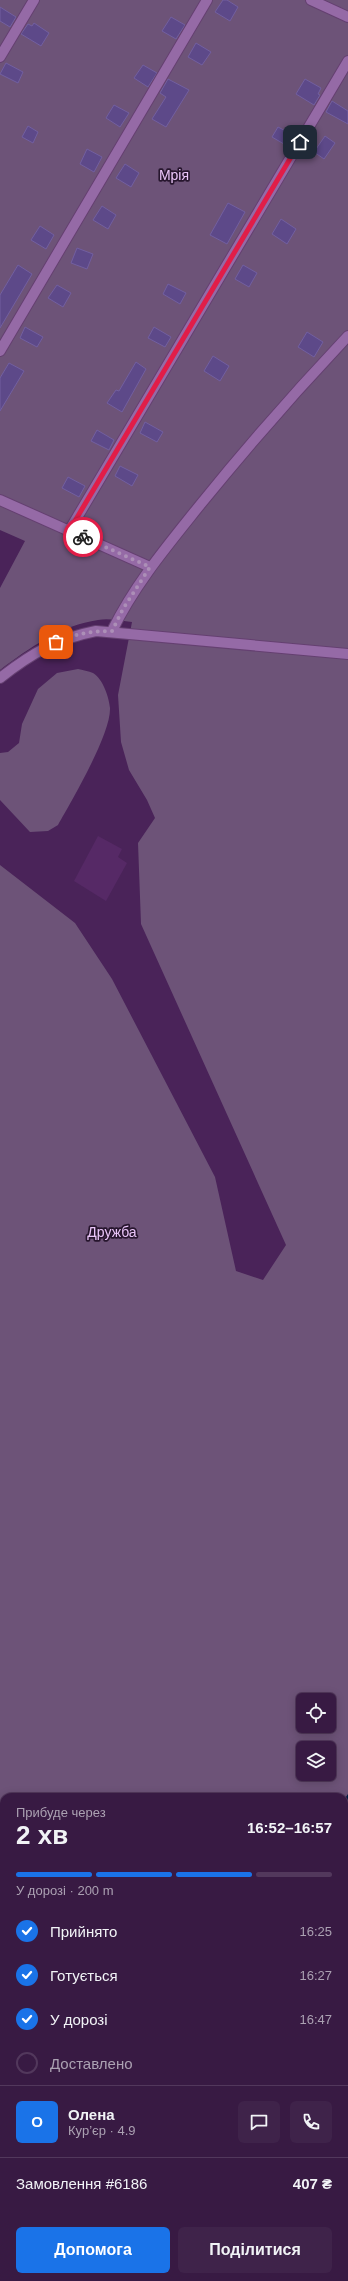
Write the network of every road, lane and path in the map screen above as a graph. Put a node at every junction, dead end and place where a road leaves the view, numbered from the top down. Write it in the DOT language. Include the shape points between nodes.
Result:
graph roads {
  1 [pos="34,0"];
  2 [pos="207,0"];
  3 [pos="311,0"];
  4 [pos="348,17"];
  5 [pos="0,57"];
  6 [pos="348,61"];
  7 [pos="348,336"];
  8 [pos="0,352"];
  9 [pos="0,500"];
  10 [pos="69,531"];
  11 [pos="150,567"];
  12 [pos="112,631"];
  13 [pos="348,654"];
  14 [pos="0,678"];
  1 -- 5 [label="street"];
  2 -- 8 [label="street"];
  3 -- 4 [label="street"];
  6 -- 10 [label="street"];
  7 -- 11 [label="street" via="290,396"];
  9 -- 10 [label="street"];
  10 -- 11 [label="street"];
  11 -- 12 [label="street"];
  12 -- 13 [label="street"];
  12 -- 14 [label="street" via="70,636 43,649"];
}
